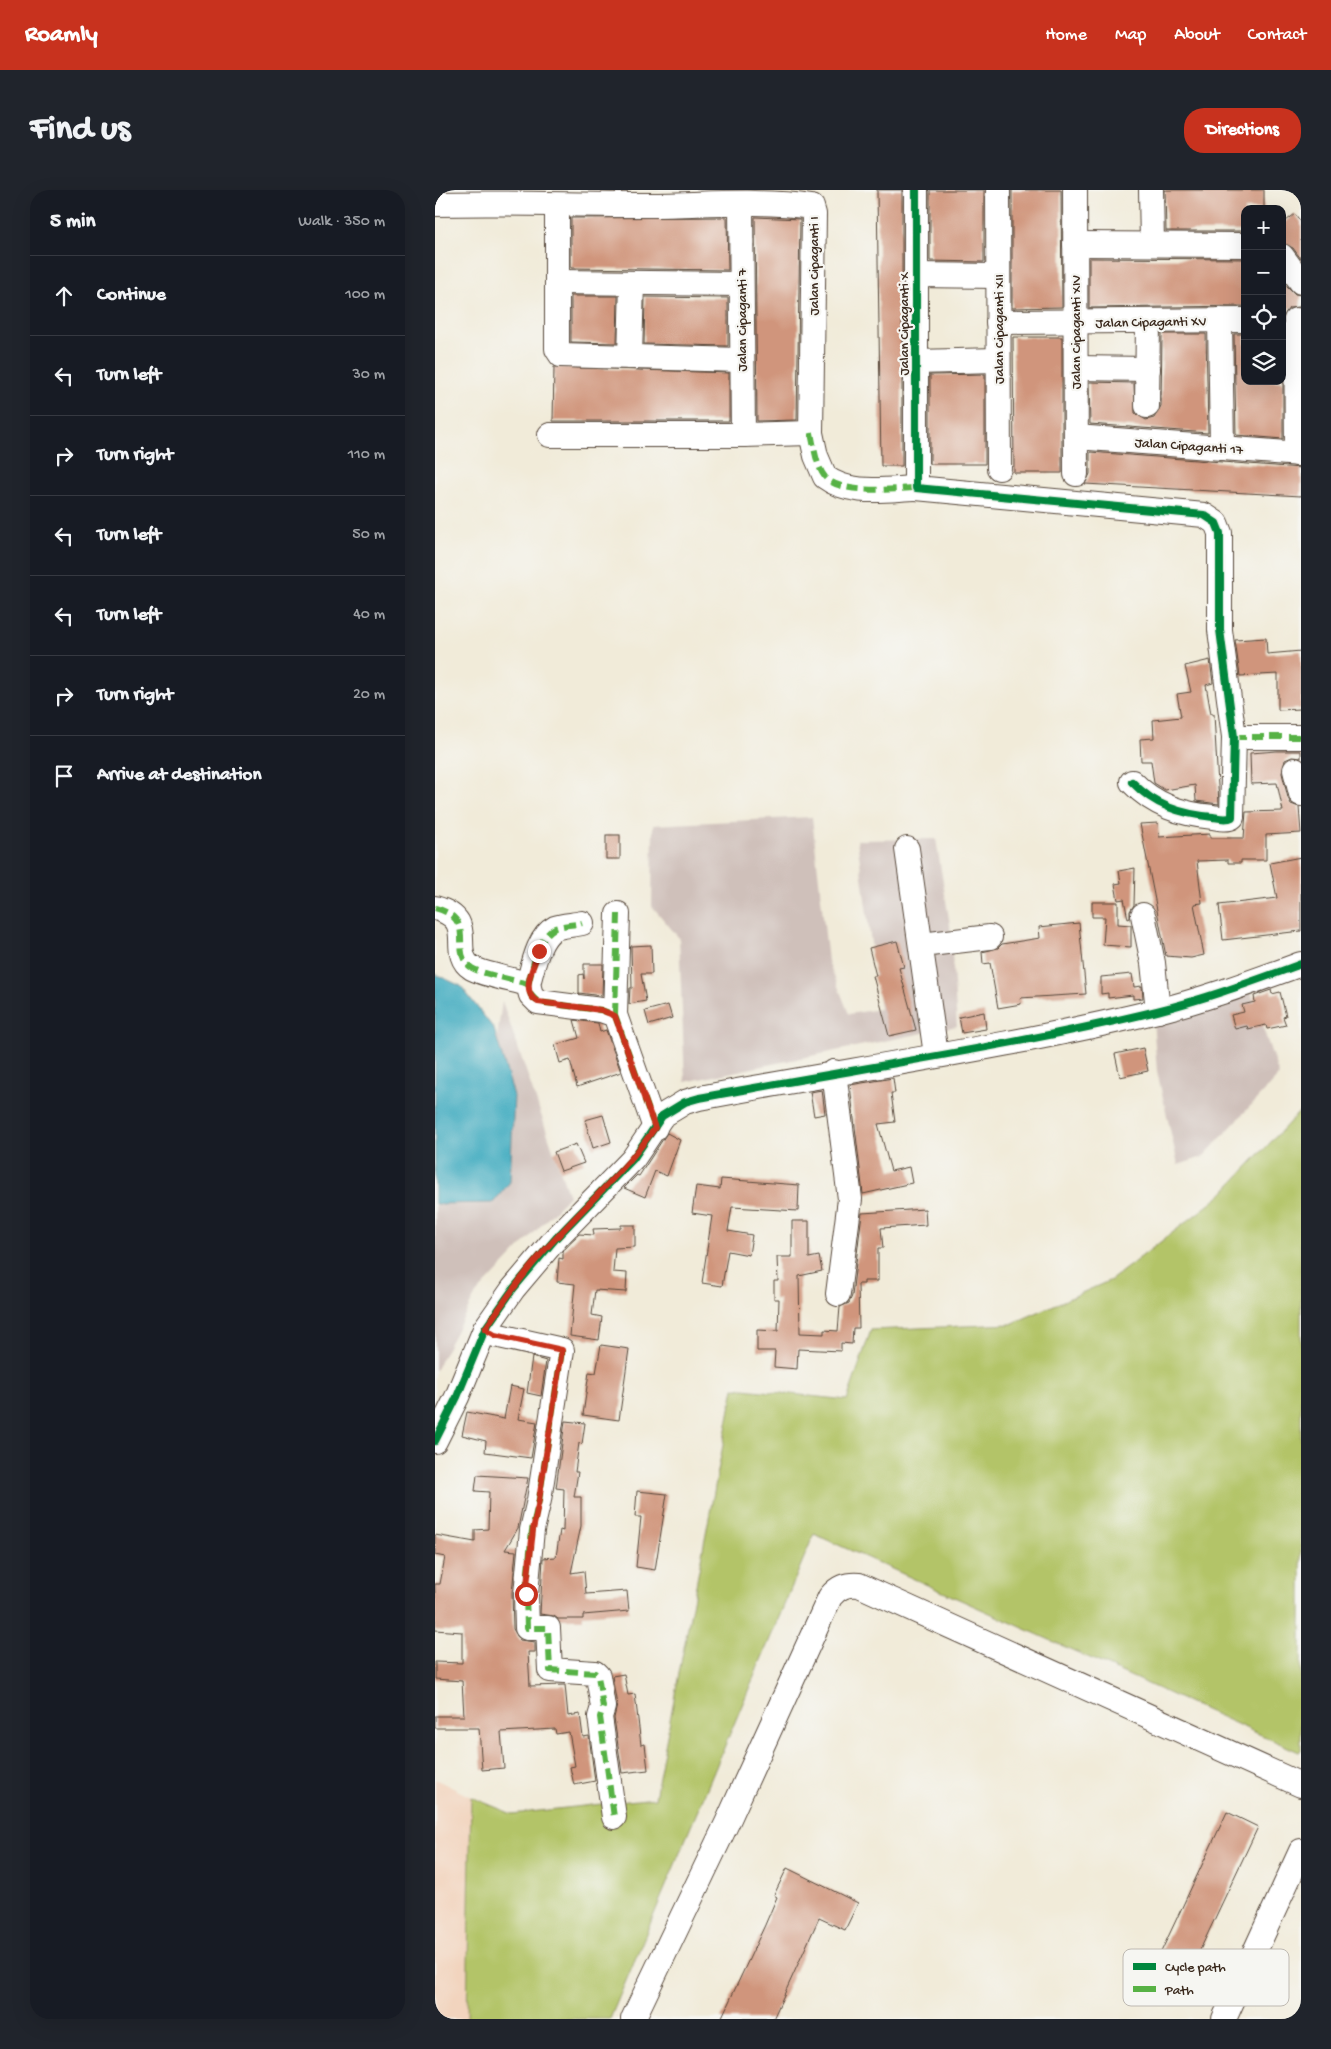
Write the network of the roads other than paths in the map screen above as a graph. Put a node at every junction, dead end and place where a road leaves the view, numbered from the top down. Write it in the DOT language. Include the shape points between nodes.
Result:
graph roads {
  1 [pos="916,190"];
  2 [pos="997,190"];
  3 [pos="1075,190"];
  4 [pos="1151,190"];
  5 [pos="507,196"];
  6 [pos="435,204"];
  7 [pos="741,204"];
  8 [pos="557,206"];
  9 [pos="1075,244"];
  10 [pos="1152,244"];
  11 [pos="1241,245"];
  12 [pos="1286,261"];
  13 [pos="916,275"];
  14 [pos="997,276"];
  15 [pos="557,282"];
  16 [pos="1301,282"];
  17 [pos="632,283"];
  18 [pos="741,284"];
  19 [pos="1220,320"];
  20 [pos="1241,320"];
  21 [pos="1293,320"];
  22 [pos="1148,321"];
  23 [pos="997,322"];
  24 [pos="1075,322"];
  25 [pos="630,357"];
  26 [pos="741,360"];
  27 [pos="998,360"];
  28 [pos="916,362"];
  29 [pos="1076,368"];
  30 [pos="1148,368"];
  31 [pos="1147,406"];
  32 [pos="811,433"];
  33 [pos="550,435"];
  34 [pos="743,435"];
  35 [pos="1076,437"];
  36 [pos="1222,448"];
  37 [pos="1299,454"];
  38 [pos="999,468"];
  39 [pos="1076,474"];
  40 [pos="916,488"];
  41 [pos="1234,737"];
  42 [pos="1301,738"];
  43 [pos="1295,770"];
  44 [pos="1132,782"];
  45 [pos="1301,794"];
  46 [pos="907,850"];
  47 [pos="435,908"];
  48 [pos="618,914"];
  49 [pos="1143,915"];
  50 [pos="583,923"];
  51 [pos="989,937"];
  52 [pos="921,945"];
  53 [pos="1301,964"];
  54 [pos="528,984"];
  55 [pos="1159,1011"];
  56 [pos="615,1016"];
  57 [pos="936,1055"];
  58 [pos="834,1072"];
  59 [pos="655,1128"];
  60 [pos="838,1294"];
  61 [pos="485,1329"];
  62 [pos="435,1441"];
  63 [pos="1301,1785"];
  64 [pos="614,1817"];
  65 [pos="1301,1851"];
  66 [pos="1256,1949"];
  67 [pos="1230,2006"];
  68 [pos="633,2019"];
  69 [pos="1224,2019"];
  1 -- 13 [label="street, Jalan Cipaganti X"];
  2 -- 14 [label="street, Jalan Cipaganti XII"];
  3 -- 9 [label="street, Jalan Cipaganti XIV"];
  4 -- 10 [label="street"];
  5 -- 6 [label="street, Jalan Cipaganti I"];
  5 -- 8 [label="street, Jalan Cipaganti I"];
  7 -- 8 [label="street, Jalan Cipaganti I"];
  7 -- 18 [label="street, Jalan Cipaganti 7"];
  7 -- 32 [label="street, Jalan Cipaganti I" via="812,207"];
  8 -- 15 [label="street"];
  9 -- 10 [label="street"];
  9 -- 24 [label="street, Jalan Cipaganti XIV"];
  10 -- 11 [label="street"];
  12 -- 16 [label="street"];
  13 -- 14 [label="street"];
  13 -- 28 [label="street, Jalan Cipaganti X"];
  14 -- 23 [label="street, Jalan Cipaganti XII"];
  15 -- 17 [label="street"];
  15 -- 25 [label="street" via="559,352 564,356"];
  17 -- 18 [label="street"];
  17 -- 25 [label="street"];
  18 -- 26 [label="street, Jalan Cipaganti 7"];
  19 -- 20 [label="street, Jalan Cipaganti XV"];
  19 -- 22 [label="street, Jalan Cipaganti XV"];
  19 -- 36 [label="street"];
  21 -- 37 [label="street"];
  22 -- 24 [label="street, Jalan Cipaganti XV"];
  22 -- 30 [label="street"];
  23 -- 24 [label="street, Jalan Cipaganti XV"];
  23 -- 27 [label="street, Jalan Cipaganti XII"];
  24 -- 29 [label="street, Jalan Cipaganti XIV"];
  25 -- 26 [label="street"];
  26 -- 34 [label="street, Jalan Cipaganti 7"];
  27 -- 28 [label="street"];
  27 -- 38 [label="street, Jalan Cipaganti XII"];
  28 -- 40 [label="street, Jalan Cipaganti X"];
  29 -- 30 [label="street"];
  29 -- 35 [label="street, Jalan Cipaganti XIV"];
  30 -- 31 [label="street"];
  32 -- 34 [label="street"];
  32 -- 40 [label="street" via="821,468 830,480 861,490"];
  33 -- 34 [label="street"];
  35 -- 36 [label="street, Jalan Cipaganti 17"];
  35 -- 39 [label="street, Jalan Cipaganti XIV"];
  36 -- 37 [label="street, Jalan Cipaganti 17"];
  40 -- 41 [label="street" via="1204,515 1216,523 1220,533 1220,630"];
  41 -- 42 [label="street"];
  41 -- 44 [label="street" via="1231,818 1186,815 1157,802"];
  43 -- 45 [label="street"];
  46 -- 52 [label="street"];
  47 -- 54 [label="street" via="455,918 460,928 464,960 472,968"];
  48 -- 56 [label="street"];
  49 -- 55 [label="street"];
  50 -- 54 [label="street" via="550,932 539,951"];
  51 -- 52 [label="street"];
  52 -- 57 [label="street"];
  53 -- 55 [label="street"];
  54 -- 56 [label="street" via="531,995 538,1002 601,1010"];
  55 -- 57 [label="street"];
  56 -- 59 [label="street"];
  57 -- 58 [label="street"];
  58 -- 59 [label="street" via="685,1102 663,1116"];
  58 -- 60 [label="street" via="850,1199"];
  59 -- 61 [label="street" via="620,1173 557,1237 513,1289"];
  61 -- 62 [label="street"];
  61 -- 64 [label="street" via="495,1335 562,1350 533,1530 526,1594 527,1628 548,1628 550,1670 595,1673 598,1676 603,1707 600,1717"];
  63 -- 68 [label="street" via="859,1585 845,1586 830,1597"];
  65 -- 66 [label="street"];
  67 -- 69 [label="street"];
}
